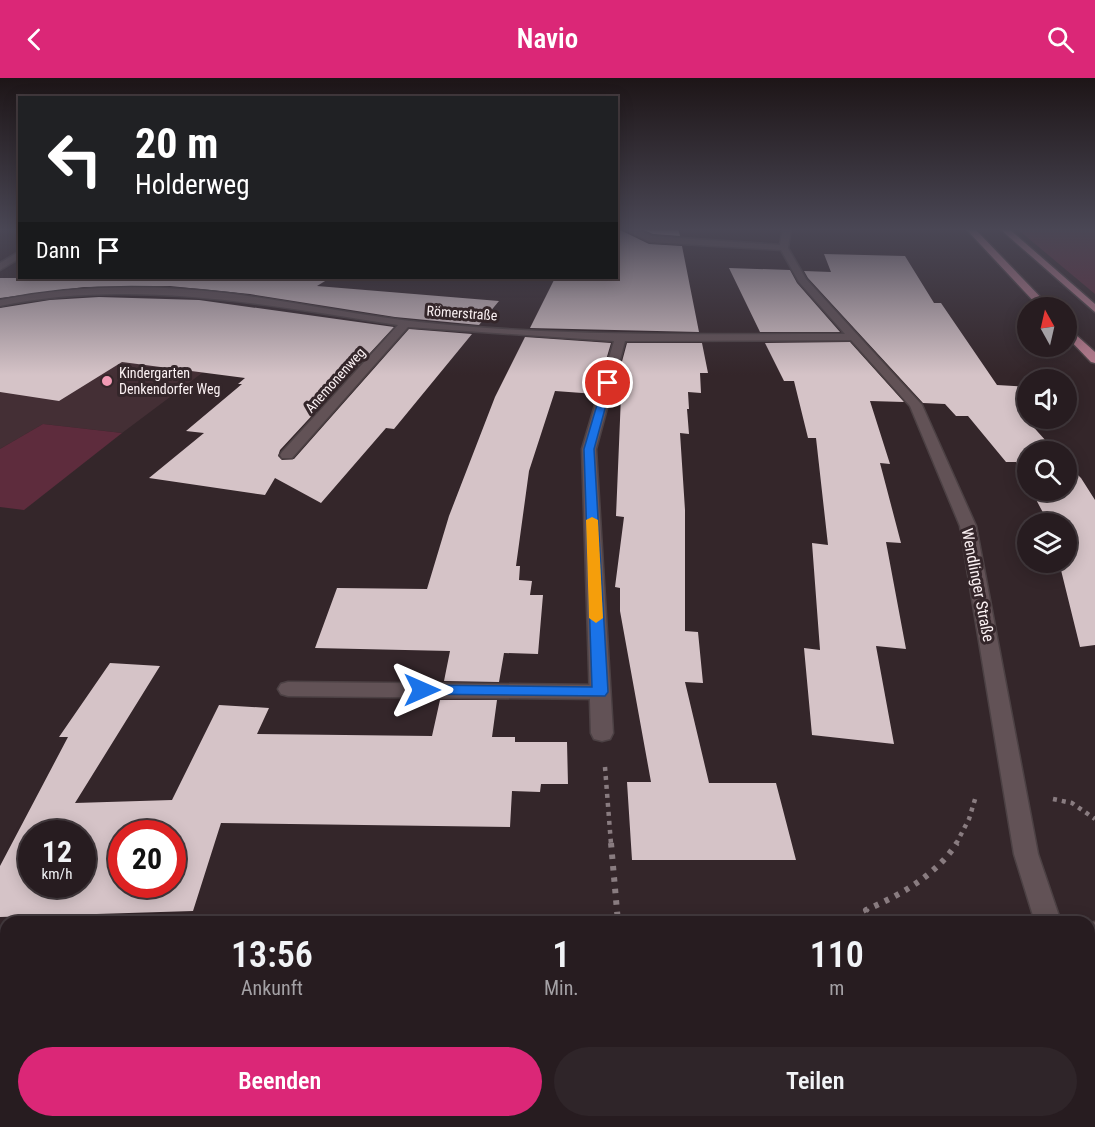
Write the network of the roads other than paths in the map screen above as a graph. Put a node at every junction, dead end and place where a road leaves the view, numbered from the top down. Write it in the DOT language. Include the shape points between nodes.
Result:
graph roads {
  1 [pos="800,277"];
  2 [pos="1016,277"];
  3 [pos="1059,277"];
  4 [pos="1035,297"];
  5 [pos="0,303"];
  6 [pos="1095,309"];
  7 [pos="404,325"];
  8 [pos="854,337"];
  9 [pos="620,338"];
  10 [pos="1077,341"];
  11 [pos="1095,359"];
  12 [pos="287,455"];
  13 [pos="288,689"];
  14 [pos="600,692"];
  15 [pos="602,733"];
  16 [pos="1046,916"];
  1 -- 8 [label="street, Wendlinger Straße"];
  2 -- 4 [label="main road"];
  3 -- 6 [label="main road"];
  5 -- 7 [label="street, Römerstraße" via="63,291 175,292 224,296"];
  7 -- 9 [label="street, Römerstraße"];
  7 -- 12 [label="street, Anemonenweg"];
  8 -- 9 [label="street, Römerstraße"];
  8 -- 16 [label="street, Wendlinger Straße" via="916,405 968,526 1026,854"];
  9 -- 14 [label="street" via="589,449"];
  10 -- 11 [label="main road"];
  13 -- 14 [label="street"];
  14 -- 15 [label="street"];
}
